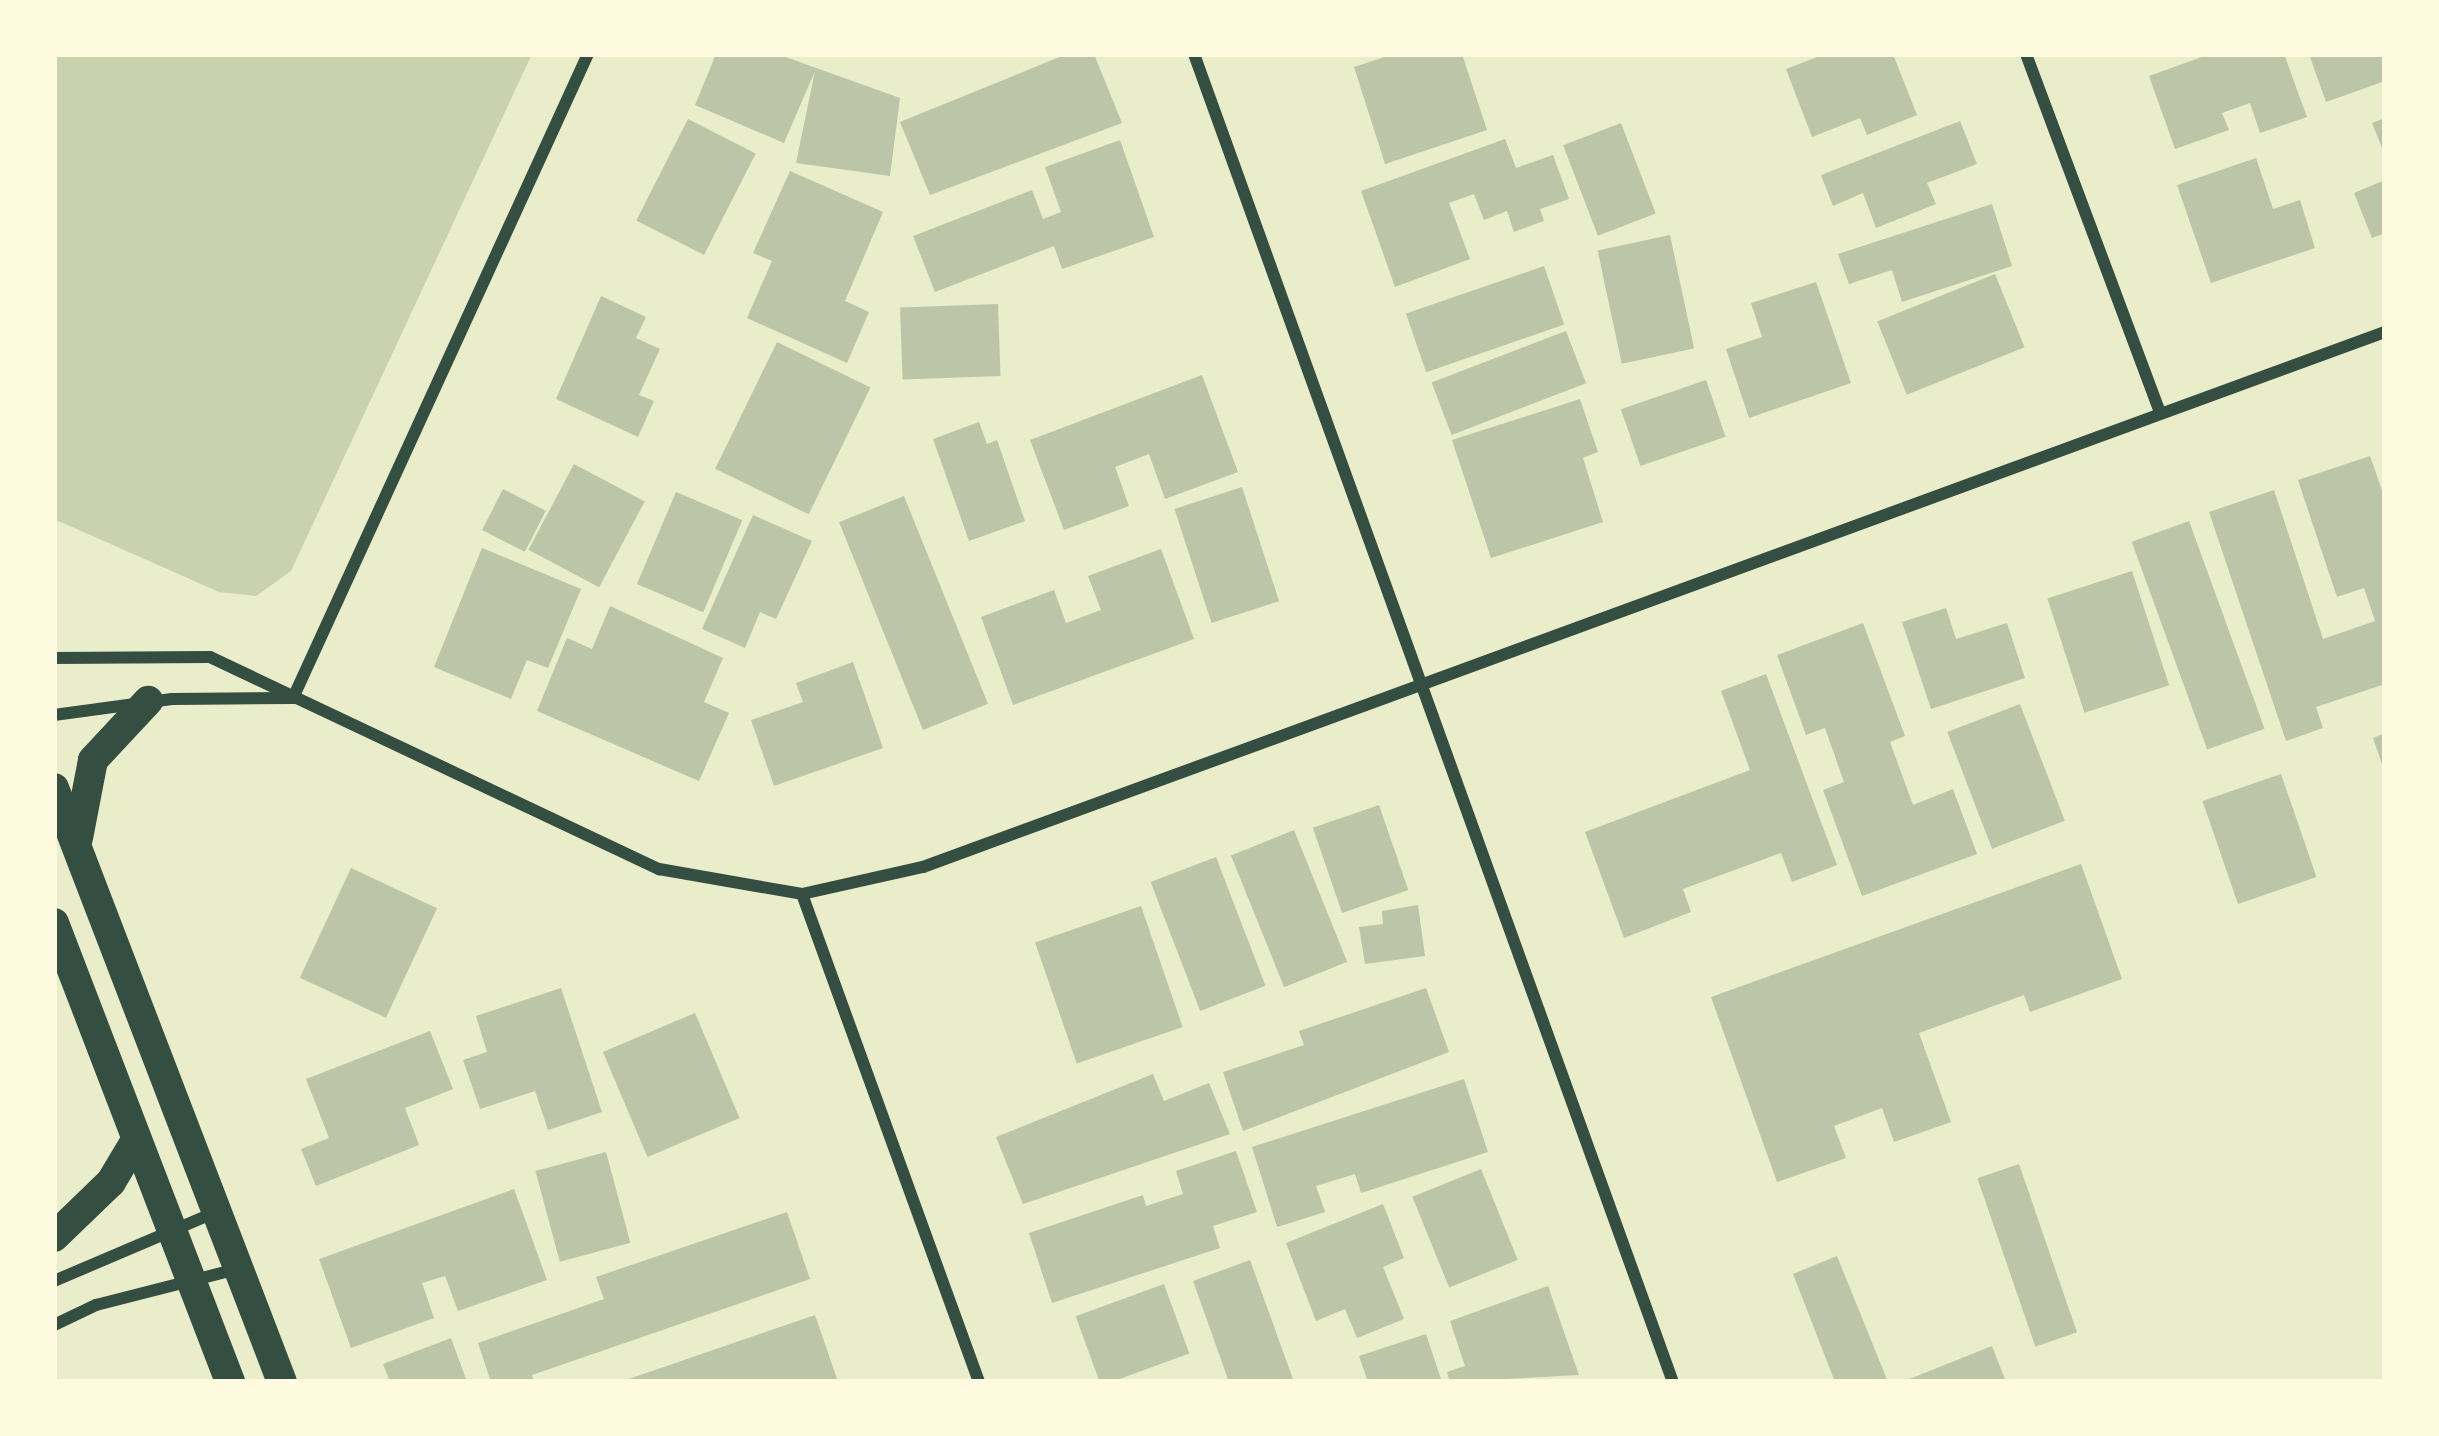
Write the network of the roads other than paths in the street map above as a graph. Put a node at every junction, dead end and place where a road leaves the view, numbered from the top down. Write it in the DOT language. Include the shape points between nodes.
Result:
graph roads {
  1 [pos="588,54"];
  2 [pos="1194,54"];
  3 [pos="2026,54"];
  4 [pos="2385,332"];
  5 [pos="2160,413"];
  6 [pos="54,658"];
  7 [pos="1422,682"];
  8 [pos="293,698"];
  9 [pos="148,701"];
  10 [pos="54,715"];
  11 [pos="54,788"];
  12 [pos="78,842"];
  13 [pos="802,894"];
  14 [pos="54,923"];
  15 [pos="136,1140"];
  16 [pos="222,1210"];
  17 [pos="169,1228"];
  18 [pos="54,1237"];
  19 [pos="244,1267"];
  20 [pos="54,1281"];
  21 [pos="190,1284"];
  22 [pos="54,1325"];
  23 [pos="230,1382"];
  24 [pos="282,1382"];
  25 [pos="980,1382"];
  26 [pos="1673,1382"];
  1 -- 8 [label="street"];
  2 -- 7 [label="street"];
  3 -- 5 [label="street"];
  4 -- 5 [label="street"];
  5 -- 7 [label="street"];
  6 -- 8 [label="street" via="210,657"];
  7 -- 13 [label="street" via="923,867"];
  7 -- 26 [label="street"];
  8 -- 9 [label="street"];
  8 -- 13 [label="street" via="659,869"];
  9 -- 10 [label="street"];
  9 -- 12 [label="main road" via="93,760"];
  11 -- 12 [label="main road"];
  12 -- 16 [label="main road"];
  13 -- 25 [label="street"];
  14 -- 15 [label="main road"];
  15 -- 17 [label="main road"];
  15 -- 18 [label="main road" via="111,1182"];
  16 -- 17 [label="street"];
  16 -- 19 [label="main road"];
  17 -- 20 [label="street"];
  17 -- 21 [label="main road"];
  19 -- 21 [label="street"];
  19 -- 24 [label="main road"];
  21 -- 22 [label="street" via="96,1305"];
  21 -- 23 [label="main road"];
}
